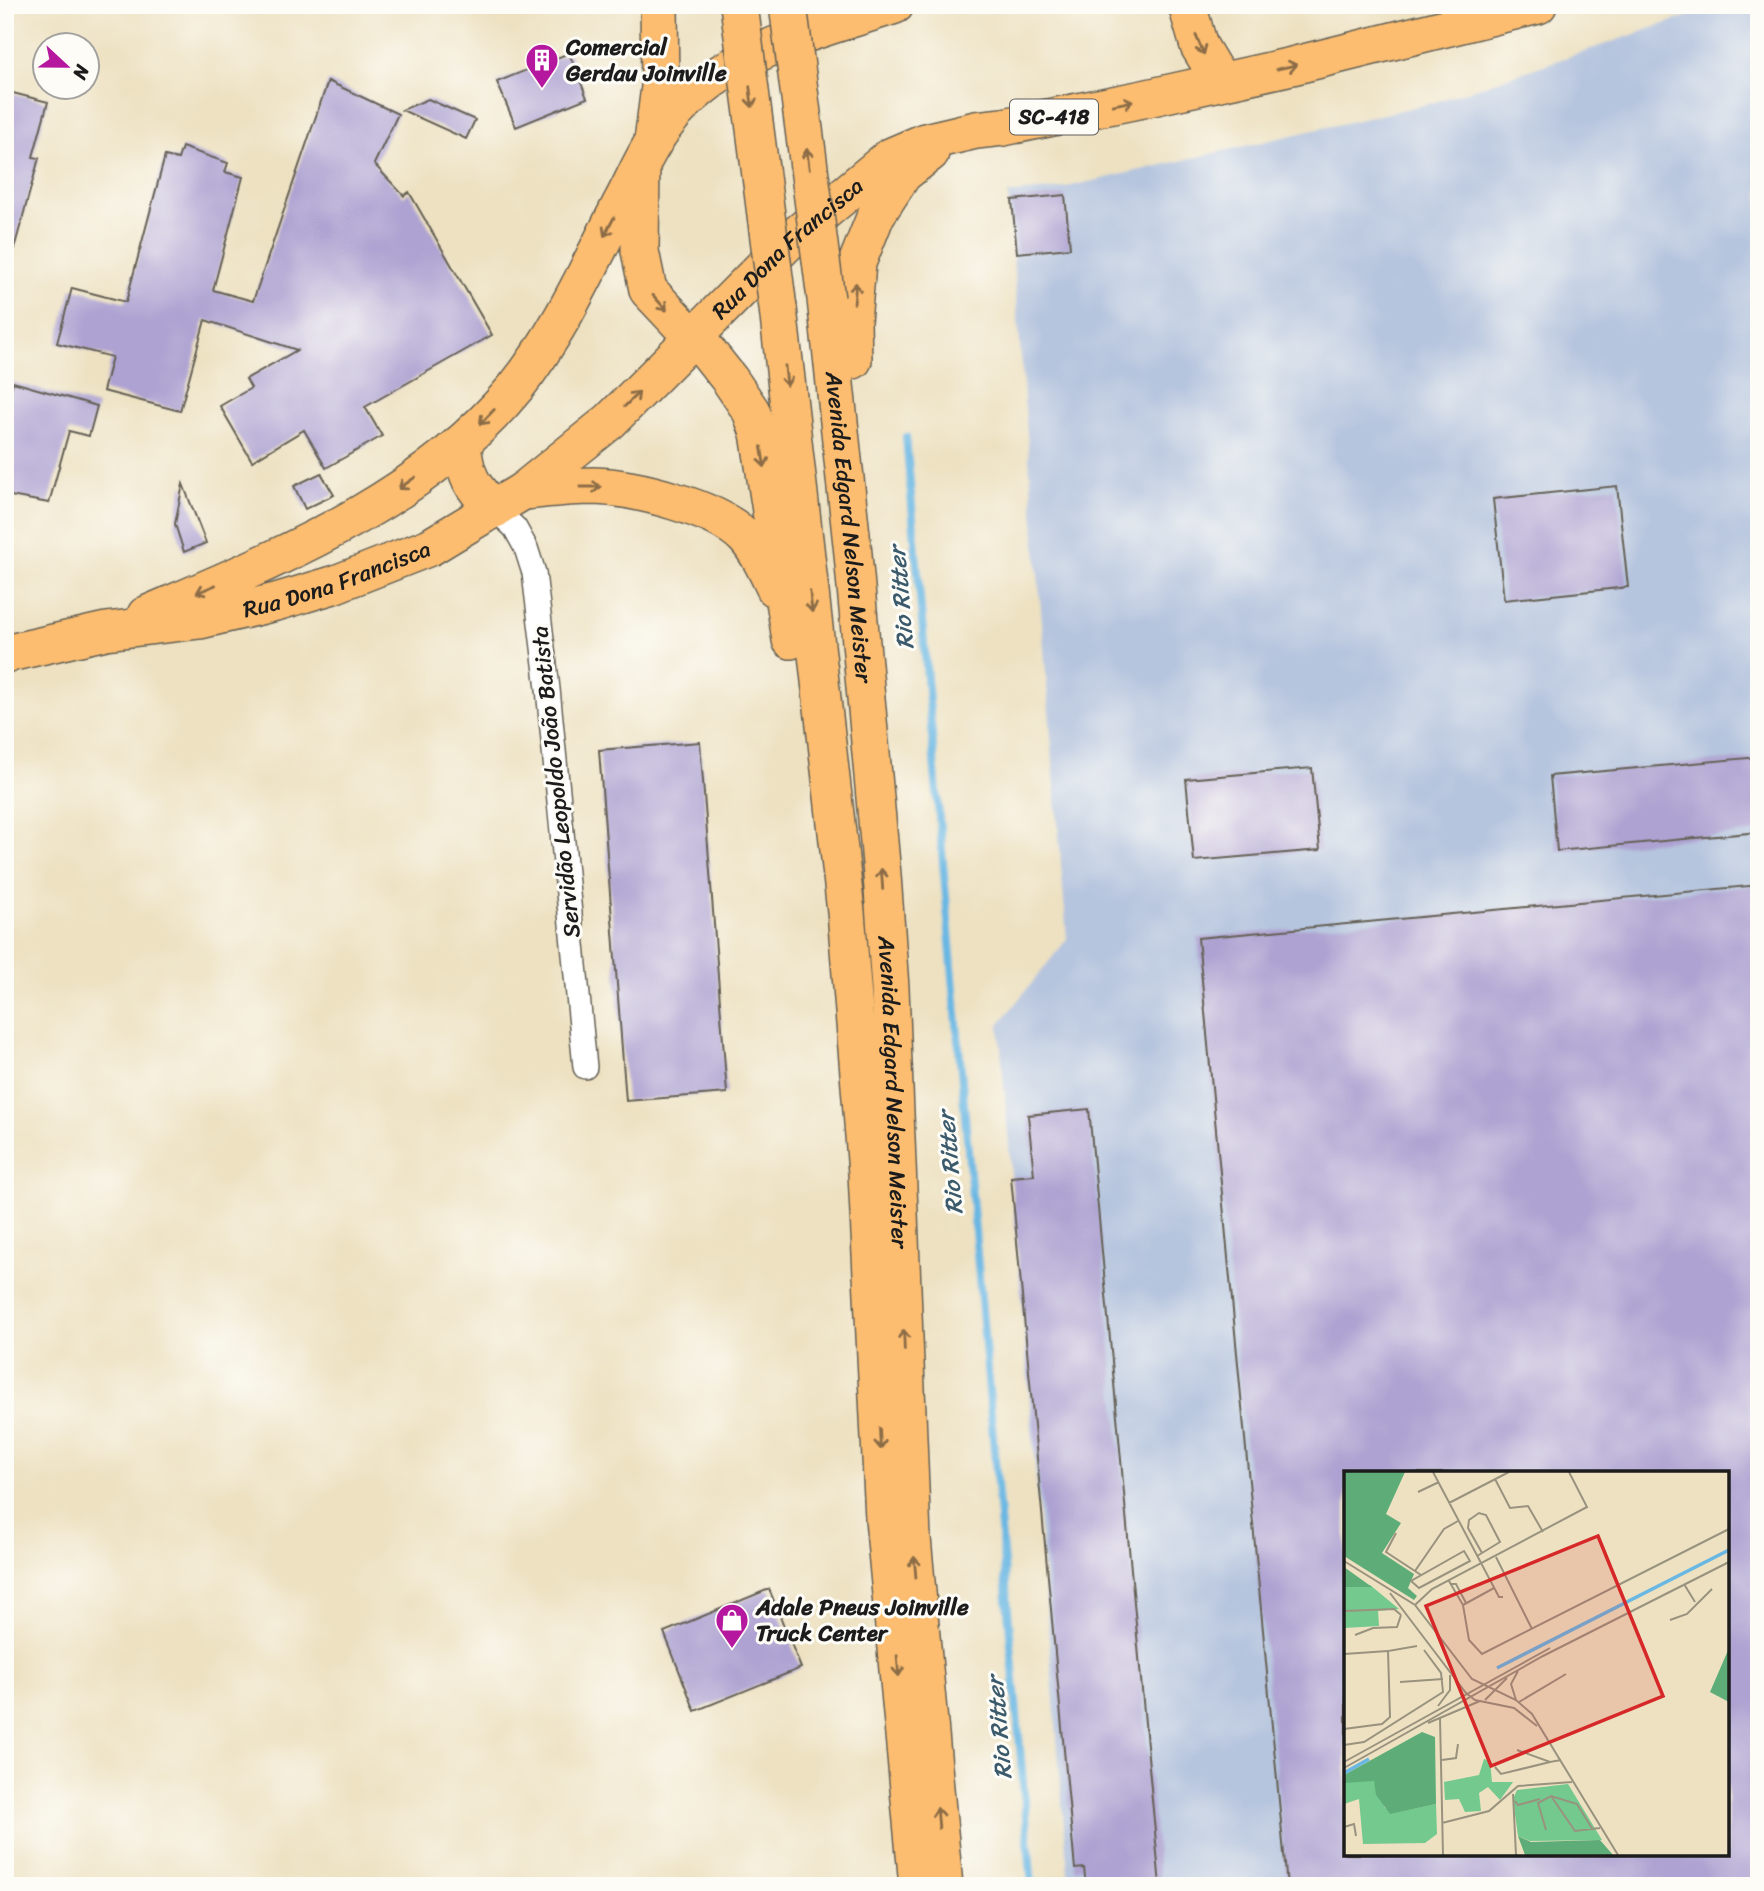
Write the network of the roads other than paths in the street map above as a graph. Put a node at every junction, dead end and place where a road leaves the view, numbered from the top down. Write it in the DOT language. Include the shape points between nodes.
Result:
graph roads {
  1 [pos="659,5"];
  2 [pos="739,5"];
  3 [pos="788,5"];
  4 [pos="895,5"];
  5 [pos="1187,5"];
  6 [pos="1538,5"];
  7 [pos="1220,81"];
  8 [pos="950,137"];
  9 [pos="647,154"];
  10 [pos="695,336"];
  11 [pos="462,443"];
  12 [pos="509,500"];
  13 [pos="790,625"];
  14 [pos="106,632"];
  15 [pos="5,654"];
  16 [pos="585,1067"];
  17 [pos="899,1191"];
  18 [pos="877,1371"];
  19 [pos="918,1886"];
  20 [pos="944,1886"];
  1 -- 9 [label="main road" via="660,87"];
  2 -- 18 [label="main road, Avenida Edgard Nelson Meister, one-way, bridge" via="846,912"];
  17 -- 3 [label="main road, Avenida Edgard Nelson Meister, one-way, bridge" via="882,874 853,554"];
  4 -- 9 [label="main road, Rua Dona Francisca" via="781,41 722,72 682,105"];
  5 -- 7 [label="main road, one-way" via="1199,46"];
  7 -- 6 [label="main road, Rua Dona Francisca / SC-418, one-way"];
  8 -- 7 [label="main road, Rua Dona Francisca / SC-418, one-way"];
  8 -- 10 [label="main road, Rua Dona Francisca / SC-418" via="890,157 788,242"];
  17 -- 8 [label="main road, one-way" via="910,958 908,896 860,459 852,321 858,263 876,215 903,174"];
  9 -- 10 [label="main road, one-way" via="640,251 648,289"];
  9 -- 11 [label="main road, Rua Dona Francisca, one-way" via="551,339 515,388"];
  12 -- 10 [label="main road, Rua Dona Francisca, one-way" via="610,421"];
  10 -- 13 [label="main road, one-way" via="751,411 759,432"];
  11 -- 12 [label="main road" via="464,464 476,492"];
  11 -- 14 [label="main road, Rua Dona Francisca, one-way" via="405,486 272,561"];
  12 -- 13 [label="main road, one-way" via="594,486 637,491 701,509 744,536 766,568"];
  12 -- 14 [label="main road, Rua Dona Francisca" via="430,547 333,585 200,620"];
  12 -- 16 [label="street, Servidão Leopoldo João Batista" via="534,573"];
  13 -- 18 [label="main road"];
  14 -- 15 [label="main road, Rua Dona Francisca"];
  20 -- 17 [label="main road, Avenida Edgard Nelson Meister, one-way" via="912,1538"];
  18 -- 19 [label="main road, Avenida Edgard Nelson Meister, one-way" via="884,1519"];
}
